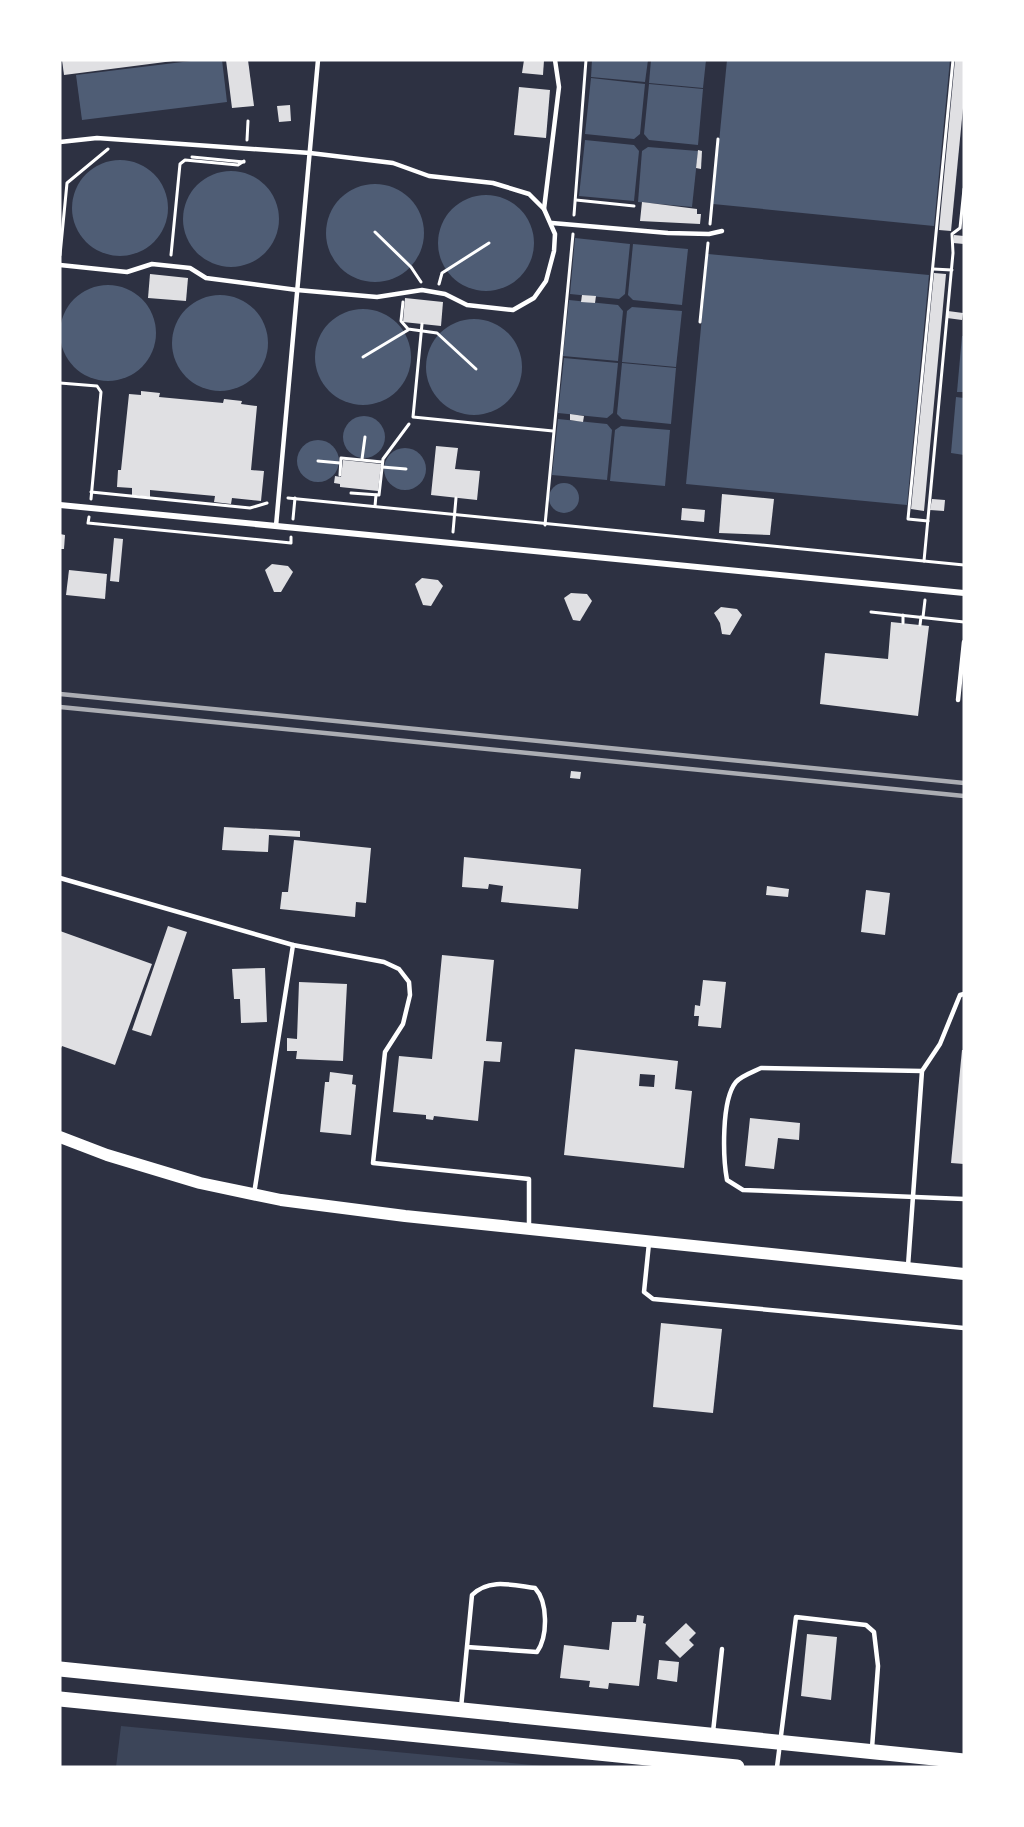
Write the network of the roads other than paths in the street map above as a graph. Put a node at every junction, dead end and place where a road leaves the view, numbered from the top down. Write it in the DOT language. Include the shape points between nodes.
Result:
graph roads {
  1 [pos="318,60"];
  2 [pos="555,60"];
  3 [pos="60,142"];
  4 [pos="310,153"];
  5 [pos="544,209"];
  6 [pos="552,223"];
  7 [pos="722,231"];
  8 [pos="60,265"];
  9 [pos="297,290"];
  10 [pos="60,505"];
  11 [pos="276,526"];
  12 [pos="964,593"];
  13 [pos="964,642"];
  14 [pos="958,700"];
  15 [pos="60,878"];
  16 [pos="293,945"];
  17 [pos="964,994"];
  18 [pos="922,1071"];
  19 [pos="60,1137"];
  20 [pos="254,1194"];
  21 [pos="912,1197"];
  22 [pos="964,1199"];
  23 [pos="529,1229"];
  24 [pos="649,1242"];
  25 [pos="908,1269"];
  26 [pos="964,1274"];
  27 [pos="964,1328"];
  28 [pos="467,1647"];
  29 [pos="722,1648"];
  30 [pos="60,1669"];
  31 [pos="310,1695"];
  32 [pos="60,1698"];
  33 [pos="461,1711"];
  34 [pos="308,1724"];
  35 [pos="713,1736"];
  36 [pos="781,1743"];
  37 [pos="871,1752"];
  38 [pos="964,1761"];
  39 [pos="737,1767"];
  40 [pos="777,1767"];
  1 -- 4 [label="lane"];
  2 -- 5 [label="lane" via="559,87"];
  3 -- 4 [label="lane" via="97,138"];
  4 -- 5 [label="lane" via="371,159 429,176 493,183 529,194"];
  4 -- 9 [label="lane"];
  5 -- 6 [label="lane"];
  6 -- 7 [label="lane" via="668,233"];
  6 -- 9 [label="lane" via="555,234 549,271 540,291 524,306 513,310 467,304 422,290 377,297"];
  8 -- 9 [label="lane" via="127,272 148,265 190,268 206,278"];
  9 -- 11 [label="lane"];
  10 -- 11 [label="street"];
  11 -- 12 [label="street"];
  13 -- 14 [label="lane"];
  15 -- 16 [label="lane"];
  16 -- 20 [label="lane"];
  16 -- 23 [label="lane" via="384,962 399,969 409,982 403,1024 385,1052 373,1162 529,1179"];
  17 -- 18 [label="lane" via="960,995 940,1044"];
  18 -- 21 [label="lane"];
  18 -- 21 [label="lane" via="761,1068 737,1080 729,1095 724,1161 727,1180 743,1190"];
  19 -- 20 [label="main road" via="200,1183"];
  20 -- 23 [label="main road" via="393,1215"];
  21 -- 22 [label="lane"];
  21 -- 25 [label="lane"];
  23 -- 24 [label="main road"];
  24 -- 25 [label="main road"];
  24 -- 27 [label="lane" via="644,1292 653,1299"];
  25 -- 26 [label="main road"];
  28 -- 28 [label="lane" via="472,1595 481,1586 535,1588 541,1595 545,1605 537,1652"];
  28 -- 33 [label="lane"];
  29 -- 35 [label="lane"];
  30 -- 31 [label="main road"];
  31 -- 33 [label="main road"];
  31 -- 34 [label="main road"];
  32 -- 34 [label="main road"];
  33 -- 35 [label="main road"];
  34 -- 39 [label="main road"];
  35 -- 36 [label="main road"];
  36 -- 37 [label="main road"];
  36 -- 37 [label="lane" via="796,1617 866,1625 874,1632 878,1666"];
  36 -- 40 [label="lane"];
  37 -- 38 [label="main road"];
}
